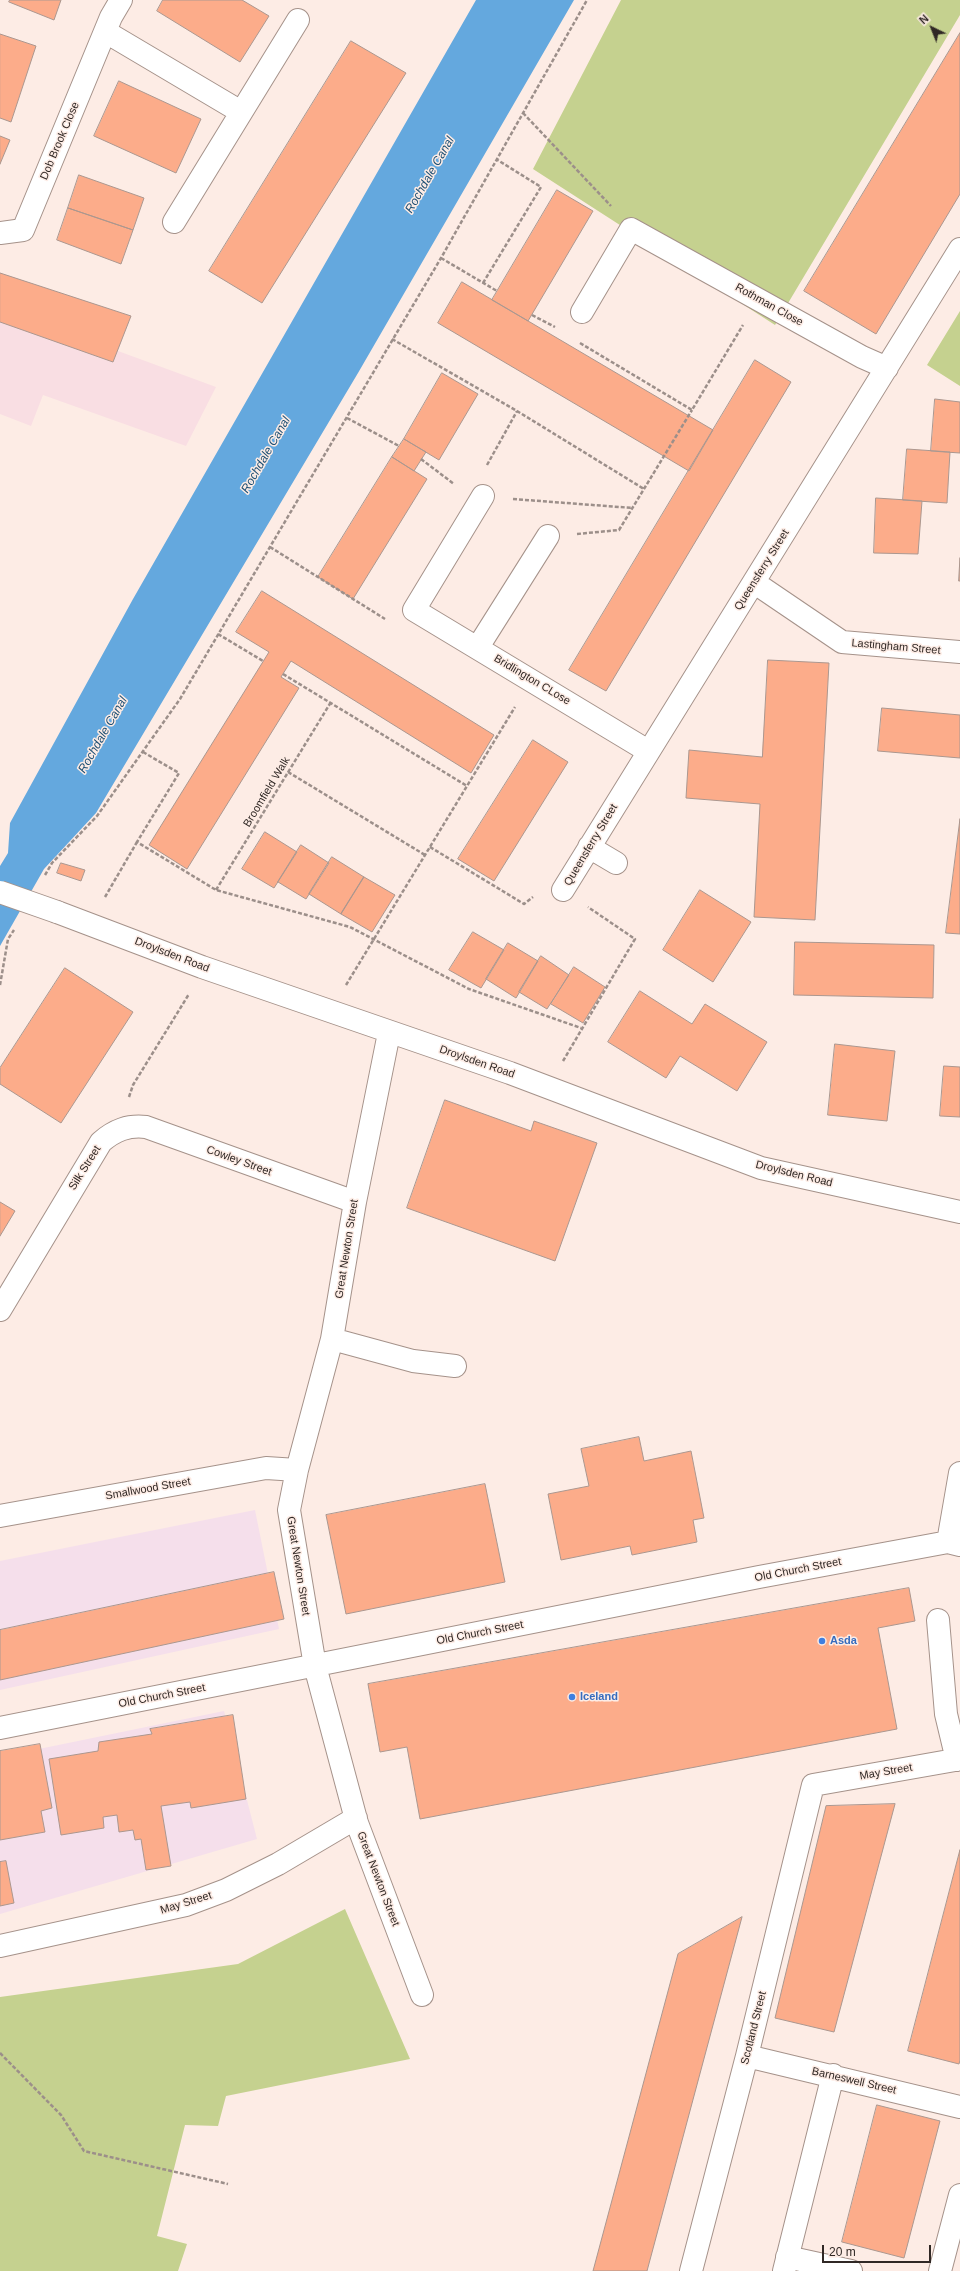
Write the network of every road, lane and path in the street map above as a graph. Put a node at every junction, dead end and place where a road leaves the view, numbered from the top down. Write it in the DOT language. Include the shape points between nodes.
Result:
graph roads {
  1 [pos="121,0"];
  2 [pos="587,0"];
  3 [pos="298,20"];
  4 [pos="106,32"];
  5 [pos="241,112"];
  6 [pos="523,113"];
  7 [pos="496,159"];
  8 [pos="174,222"];
  9 [pos="630,229"];
  10 [pos="0,234"];
  11 [pos="960,249"];
  12 [pos="441,258"];
  13 [pos="483,283"];
  14 [pos="497,291"];
  15 [pos="758,299"];
  16 [pos="582,312"];
  17 [pos="532,315"];
  18 [pos="557,328"];
  19 [pos="392,339"];
  20 [pos="576,341"];
  21 [pos="887,368"];
  22 [pos="692,410"];
  23 [pos="347,418"];
  24 [pos="399,446"];
  25 [pos="421,459"];
  26 [pos="644,489"];
  27 [pos="483,496"];
  28 [pos="633,508"];
  29 [pos="548,536"];
  30 [pos="270,547"];
  31 [pos="755,583"];
  32 [pos="386,620"];
  33 [pos="218,634"];
  34 [pos="478,647"];
  35 [pos="960,652"];
  36 [pos="263,661"];
  37 [pos="283,674"];
  38 [pos="533,680"];
  39 [pos="331,702"];
  40 [pos="648,751"];
  41 [pos="143,752"];
  42 [pos="288,772"];
  43 [pos="467,786"];
  44 [pos="137,842"];
  45 [pos="430,847"];
  46 [pos="589,847"];
  47 [pos="425,855"];
  48 [pos="616,863"];
  49 [pos="42,879"];
  50 [pos="216,890"];
  51 [pos="563,890"];
  52 [pos="0,892"];
  53 [pos="535,895"];
  54 [pos="89,923"];
  55 [pos="16,927"];
  56 [pos="374,939"];
  57 [pos="202,967"];
  58 [pos="0,985"];
  59 [pos="331,1011"];
  60 [pos="581,1028"];
  61 [pos="389,1033"];
  62 [pos="562,1066"];
  63 [pos="123,1128"];
  64 [pos="355,1202"];
  65 [pos="960,1212"];
  66 [pos="0,1310"];
  67 [pos="332,1338"];
  68 [pos="455,1366"];
  69 [pos="297,1470"];
  70 [pos="960,1473"];
  71 [pos="0,1516"];
  72 [pos="954,1543"];
  73 [pos="938,1620"];
  74 [pos="315,1666"];
  75 [pos="0,1728"];
  76 [pos="959,1760"];
  77 [pos="813,1785"];
  78 [pos="356,1818"];
  79 [pos="0,1946"];
  80 [pos="422,1995"];
  81 [pos="0,2054"];
  82 [pos="747,2056"];
  83 [pos="833,2075"];
  84 [pos="960,2107"];
  85 [pos="228,2184"];
  86 [pos="960,2195"];
  87 [pos="785,2264"];
  88 [pos="690,2271"];
  89 [pos="851,2271"];
  90 [pos="940,2271"];
  1 -- 4 [label="street, Dob Brook Close"];
  2 -- 6 [label="path"];
  3 -- 5 [label="street"];
  4 -- 5 [label="street"];
  4 -- 10 [label="street, Dob Brook Close" via="23,230"];
  5 -- 8 [label="street"];
  6 -- 7 [label="path"];
  6 -- 9 [label="path"];
  7 -- 12 [label="path"];
  7 -- 13 [label="path" via="541,187"];
  9 -- 15 [label="street, Rothman Close"];
  9 -- 16 [label="street"];
  11 -- 21 [label="street, Queensferry Street"];
  12 -- 13 [label="path"];
  12 -- 19 [label="path"];
  13 -- 14 [label="path"];
  15 -- 21 [label="street, Rothman Close" via="862,357"];
  15 -- 22 [label="path"];
  17 -- 18 [label="path"];
  19 -- 23 [label="path"];
  19 -- 26 [label="path"];
  20 -- 22 [label="path"];
  21 -- 31 [label="street, Queensferry Street"];
  22 -- 26 [label="path"];
  23 -- 24 [label="path"];
  23 -- 30 [label="path"];
  25 -- 27 [label="path" via="470,496"];
  26 -- 28 [label="path"];
  27 -- 28 [label="path"];
  27 -- 34 [label="street, Bridlington CLose" via="414,610"];
  28 -- 29 [label="path" via="619,530"];
  29 -- 34 [label="street"];
  30 -- 32 [label="path"];
  30 -- 33 [label="path"];
  31 -- 35 [label="street, Lastingham Street" via="842,642"];
  31 -- 40 [label="street, Queensferry Street"];
  33 -- 36 [label="path"];
  33 -- 41 [label="path" via="180,699"];
  34 -- 38 [label="street, Bridlington CLose"];
  37 -- 39 [label="path"];
  38 -- 40 [label="street, Bridlington CLose"];
  38 -- 43 [label="path"];
  39 -- 42 [label="path, Broomfield Walk"];
  39 -- 43 [label="path"];
  40 -- 46 [label="street, Queensferry Street"];
  41 -- 44 [label="path" via="179,773"];
  41 -- 49 [label="path" via="97,816 52,863"];
  42 -- 47 [label="path"];
  42 -- 50 [label="path, Broomfield Walk"];
  43 -- 45 [label="path"];
  44 -- 50 [label="path"];
  44 -- 54 [label="path"];
  45 -- 47 [label="path"];
  45 -- 53 [label="path" via="524,904"];
  46 -- 48 [label="street"];
  46 -- 51 [label="street, Queensferry Street"];
  47 -- 56 [label="path"];
  50 -- 56 [label="path" via="350,927"];
  51 -- 60 [label="path" via="635,939"];
  52 -- 54 [label="street, Droylsden Road, bridge"];
  54 -- 57 [label="street, Droylsden Road"];
  55 -- 58 [label="path" via="8,940"];
  56 -- 59 [label="path"];
  56 -- 60 [label="path" via="469,989"];
  57 -- 59 [label="street, Droylsden Road"];
  57 -- 63 [label="path" via="133,1085 126,1106"];
  59 -- 61 [label="street, Droylsden Road"];
  60 -- 62 [label="path" via="564,1056"];
  61 -- 64 [label="street, Great Newton Street"];
  61 -- 65 [label="street, Droylsden Road" via="510,1073 761,1168"];
  63 -- 64 [label="street, Cowley Street" via="146,1127"];
  63 -- 66 [label="street, Silk Street" via="101,1142"];
  64 -- 67 [label="street, Great Newton Street"];
  67 -- 68 [label="street" via="413,1361"];
  67 -- 69 [label="street, Great Newton Street"];
  69 -- 71 [label="street, Smallwood Street" via="266,1468"];
  69 -- 74 [label="street, Great Newton Street" via="289,1510"];
  70 -- 72 [label="street"];
  72 -- 74 [label="street, Old Church Street" via="759,1577"];
  73 -- 76 [label="street" via="946,1714"];
  74 -- 75 [label="street, Old Church Street"];
  74 -- 78 [label="street, Great Newton Street"];
  76 -- 77 [label="street, May Street"];
  77 -- 82 [label="street, Scotland Street"];
  78 -- 79 [label="street, May Street" via="278,1864 226,1890 186,1905"];
  78 -- 80 [label="street, Great Newton Street"];
  81 -- 85 [label="path" via="61,2115 84,2151"];
  82 -- 83 [label="street, Barneswell Street"];
  82 -- 88 [label="street, Scotland Street"];
  83 -- 84 [label="street, Barneswell Street"];
  83 -- 87 [label="street"];
  86 -- 90 [label="street"];
  87 -- 89 [label="street"];
}
